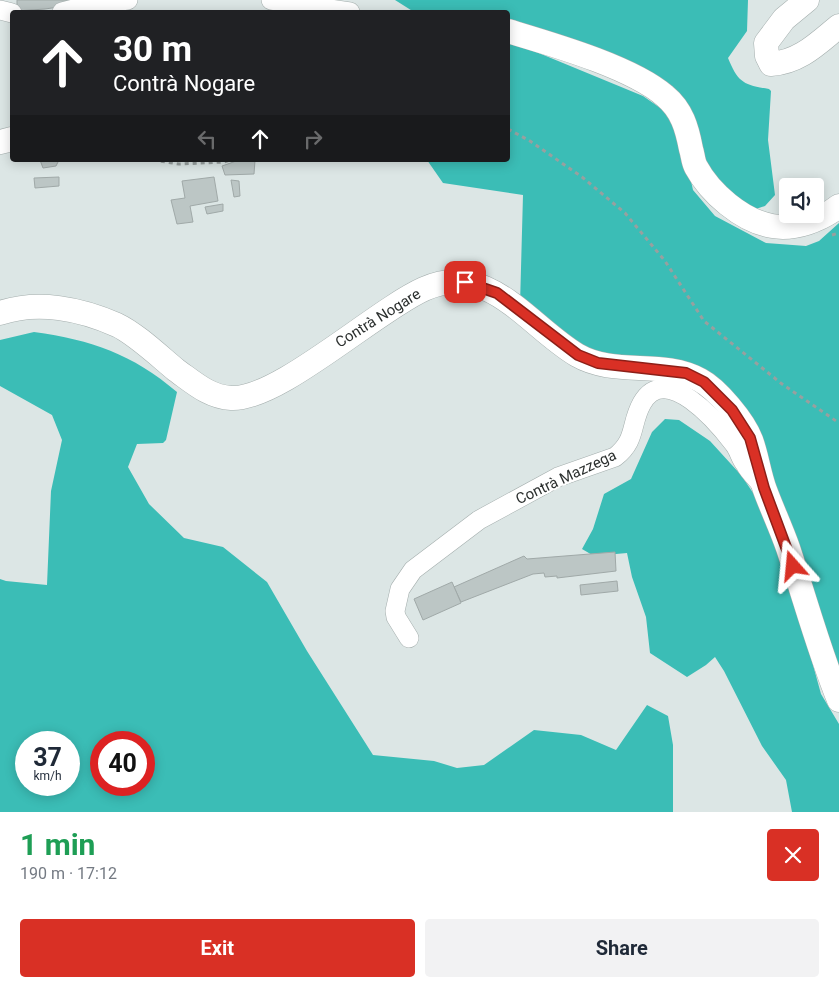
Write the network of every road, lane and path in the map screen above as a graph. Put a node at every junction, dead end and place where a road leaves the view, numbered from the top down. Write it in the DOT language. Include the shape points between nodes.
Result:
graph roads {
  1 [pos="128,0"];
  2 [pos="271,0"];
  3 [pos="807,0"];
  4 [pos="70,10"];
  5 [pos="337,10"];
  6 [pos="839,26"];
  7 [pos="510,32"];
  8 [pos="510,130"];
  9 [pos="166,162"];
  10 [pos="224,162"];
  11 [pos="839,206"];
  12 [pos="0,313"];
  13 [pos="839,423"];
  14 [pos="764,488"];
  15 [pos="409,638"];
  16 [pos="839,700"];
  1 -- 4 [label="street"];
  2 -- 5 [label="street"];
  3 -- 6 [label="street" via="784,19 766,43 771,64 786,63 805,54"];
  7 -- 11 [label="street" via="624,72 666,96 686,125 695,166 710,189 752,219 772,226 793,226 826,216"];
  8 -- 13 [label="path" via="582,177 625,213 665,261 704,321 782,384"];
  9 -- 10 [label="path"];
  12 -- 14 [label="street, Contrà Nogare" via="19,307 44,306 118,326 206,392 245,398 264,391 394,305 424,289 442,283 465,282 497,293 578,355 598,363 686,373 704,382 732,410 750,438"];
  14 -- 15 [label="street, Contrà Mazzega" via="735,445 710,416 679,392 663,388 655,390 642,403 632,435 615,457 558,478 486,516 413,570 400,589 395,610"];
  14 -- 16 [label="street, Contrà Nogare" via="788,548 821,656"];
}
